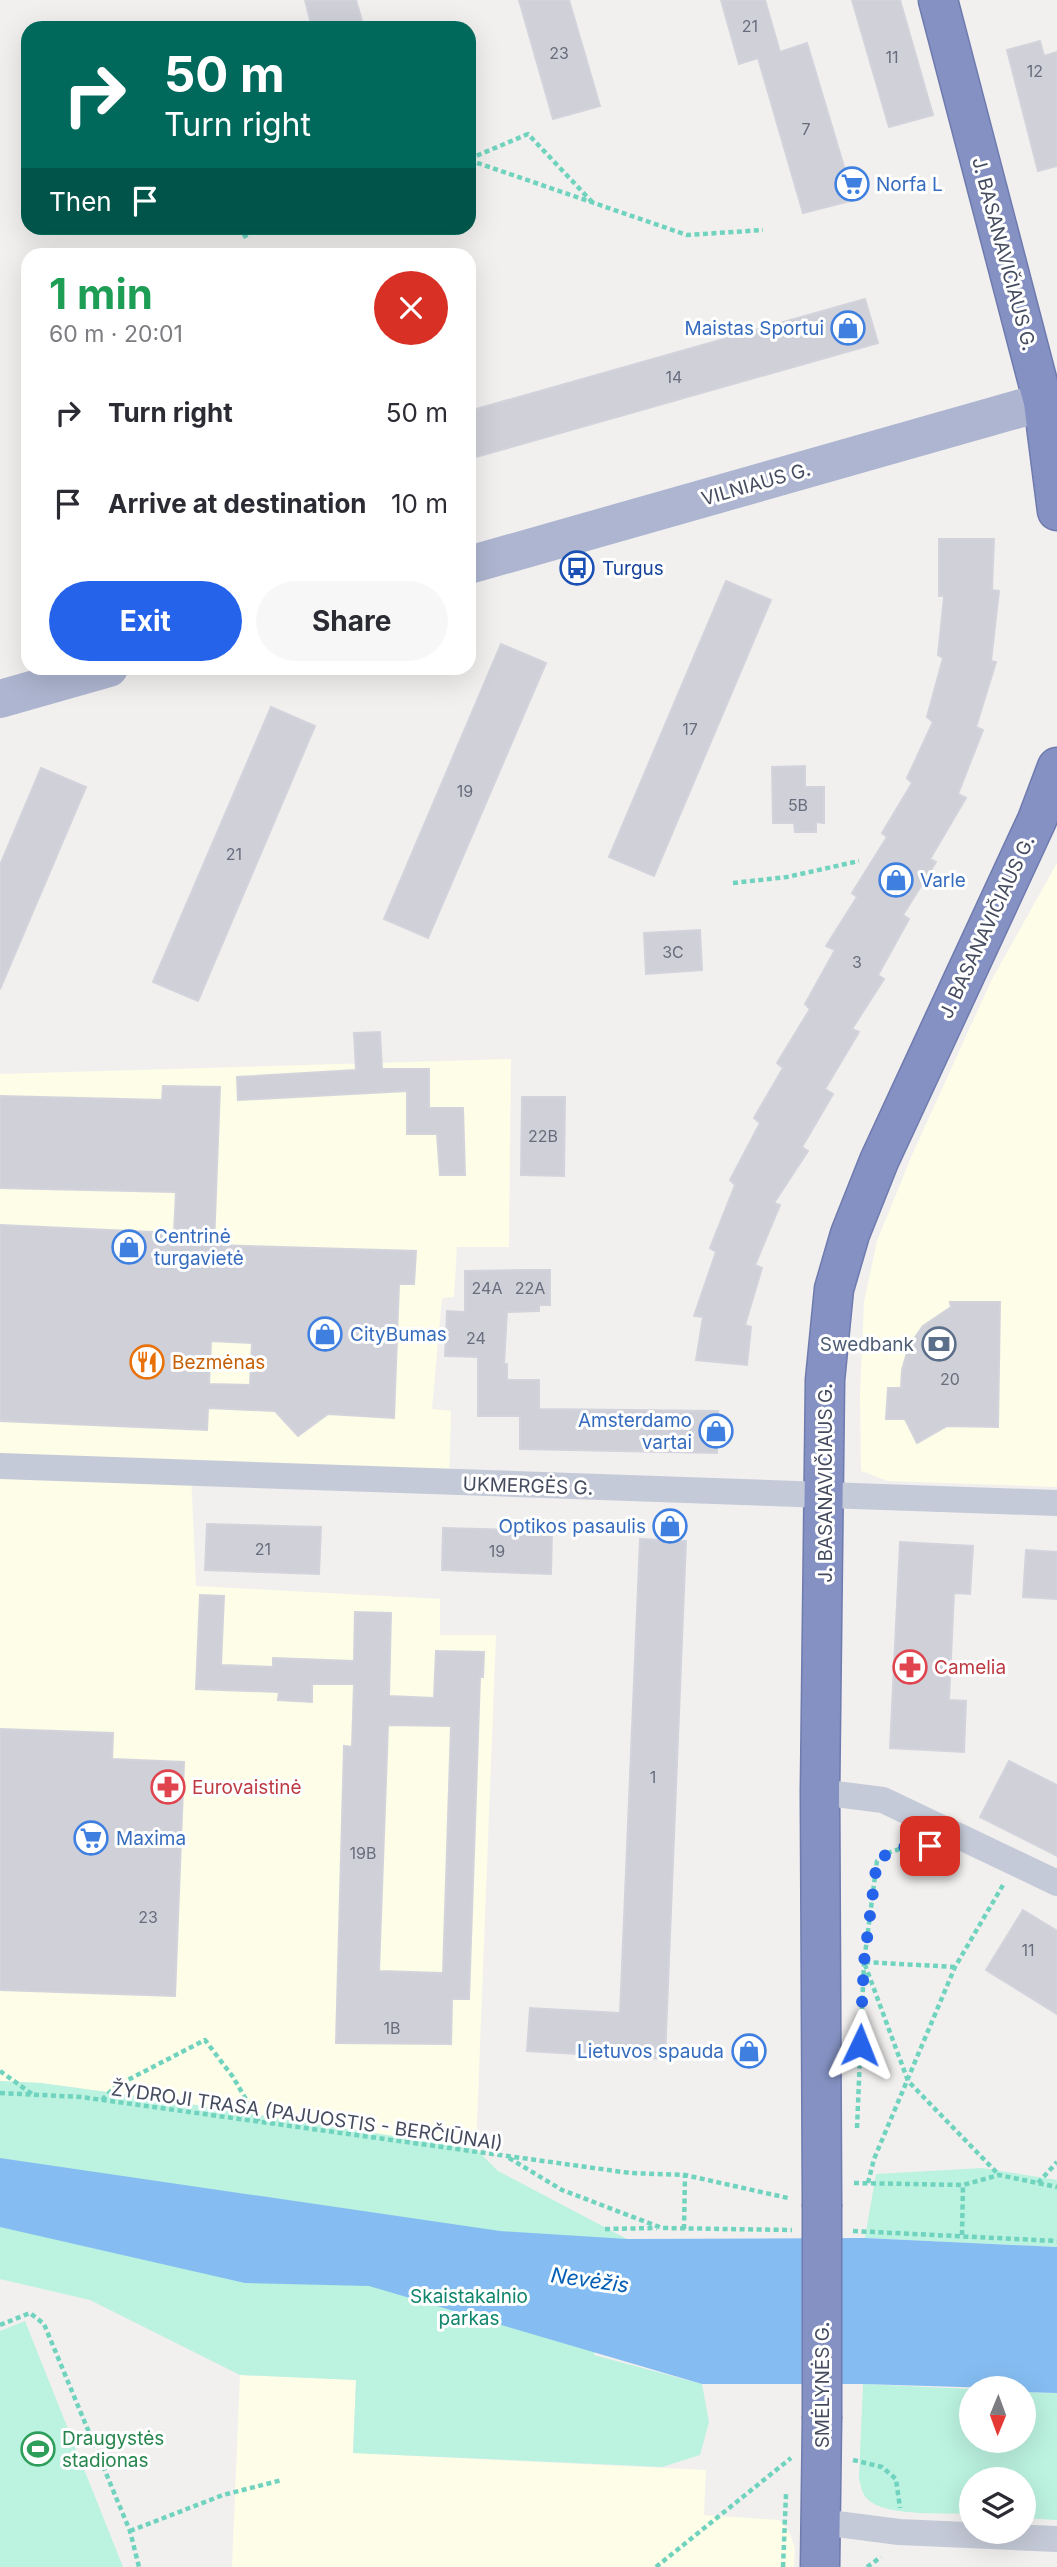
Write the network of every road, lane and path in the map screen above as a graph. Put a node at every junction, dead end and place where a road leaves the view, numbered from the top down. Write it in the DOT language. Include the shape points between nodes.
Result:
graph roads {
  1 [pos="938,0"];
  2 [pos="476,156"];
  3 [pos="476,162"];
  4 [pos="593,204"];
  5 [pos="763,230"];
  6 [pos="247,235"];
  7 [pos="243,237"];
  8 [pos="1052,403"];
  9 [pos="1057,511"];
  10 [pos="476,563"];
  11 [pos="84,675"];
  12 [pos="0,699"];
  13 [pos="1057,767"];
  14 [pos="1047,822"];
  15 [pos="859,861"];
  16 [pos="733,883"];
  17 [pos="0,1466"];
  18 [pos="826,1495"];
  19 [pos="1057,1503"];
  20 [pos="820,1791"];
  21 [pos="923,1845"];
  22 [pos="992,1878"];
  23 [pos="1057,1883"];
  24 [pos="864,1962"];
  25 [pos="955,1967"];
  26 [pos="0,2071"];
  27 [pos="908,2081"];
  28 [pos="0,2093"];
  29 [pos="33,2095"];
  30 [pos="102,2100"];
  31 [pos="258,2122"];
  32 [pos="856,2142"];
  33 [pos="505,2156"];
  34 [pos="1057,2162"];
  35 [pos="855,2169"];
  36 [pos="685,2175"];
  37 [pos="999,2175"];
  38 [pos="868,2183"];
  39 [pos="1038,2183"];
  40 [pos="963,2185"];
  41 [pos="1057,2187"];
  42 [pos="803,2213"];
  43 [pos="662,2228"];
  44 [pos="684,2229"];
  45 [pos="605,2230"];
  46 [pos="849,2231"];
  47 [pos="962,2235"];
  48 [pos="1057,2241"];
  49 [pos="0,2325"];
  50 [pos="787,2472"];
  51 [pos="282,2480"];
  52 [pos="786,2486"];
  53 [pos="821,2522"];
  54 [pos="130,2531"];
  55 [pos="1057,2539"];
  56 [pos="889,2557"];
  57 [pos="139,2567"];
  58 [pos="656,2567"];
  59 [pos="783,2567"];
  60 [pos="820,2567"];
  61 [pos="867,2567"];
  1 -- 8 [label="highway, J. BASANAVIČIAUS G."];
  2 -- 4 [label="path" via="528,135"];
  3 -- 4 [label="path"];
  4 -- 5 [label="path" via="687,234"];
  6 -- 7 [label="path"];
  8 -- 9 [label="highway, J. BASANAVIČIAUS G."];
  8 -- 10 [label="main road, VILNIAUS G."];
  11 -- 12 [label="main road"];
  13 -- 14 [label="highway, J. BASANAVIČIAUS G."];
  14 -- 18 [label="highway, J. BASANAVIČIAUS G." via="879,1161 850,1234 834,1289 825,1380"];
  15 -- 16 [label="path"];
  17 -- 18 [label="street, UKMERGĖS G."];
  18 -- 19 [label="street, UKMERGĖS G."];
  18 -- 20 [label="highway, J. BASANAVIČIAUS G."];
  20 -- 23 [label="street" via="883,1800"];
  20 -- 42 [label="highway, J. BASANAVIČIAUS G."];
  21 -- 24 [label="path" via="902,1846 877,1861"];
  22 -- 25 [label="path" via="1003,1884"];
  24 -- 25 [label="path"];
  24 -- 27 [label="path"];
  24 -- 32 [label="path"];
  25 -- 27 [label="path"];
  26 -- 29 [label="path"];
  27 -- 37 [label="path"];
  27 -- 38 [label="path"];
  28 -- 29 [label="path, ŽYDROJI TRASA (PAJUOSTIS - BERČIŪNAI)"];
  29 -- 30 [label="path, ŽYDROJI TRASA (PAJUOSTIS - BERČIŪNAI)"];
  30 -- 31 [label="path, ŽYDROJI TRASA (PAJUOSTIS - BERČIŪNAI)"];
  30 -- 31 [label="path" via="116,2086 205,2040"];
  31 -- 33 [label="path, ŽYDROJI TRASA (PAJUOSTIS - BERČIŪNAI)"];
  33 -- 36 [label="path" via="630,2173"];
  33 -- 43 [label="path, ŽYDROJI TRASA (PAJUOSTIS - BERČIŪNAI)" via="562,2190"];
  34 -- 39 [label="path"];
  35 -- 38 [label="path" via="854,2183"];
  36 -- 42 [label="path" via="788,2196"];
  36 -- 44 [label="path"];
  37 -- 39 [label="path"];
  37 -- 40 [label="path"];
  38 -- 40 [label="path"];
  39 -- 41 [label="path"];
  40 -- 47 [label="path"];
  42 -- 44 [label="path, ŽYDROJI TRASA (PAJUOSTIS - BERČIŪNAI)"];
  42 -- 53 [label="highway, SMĖLYNĖS G., bridge" via="822,2419"];
  43 -- 44 [label="path, ŽYDROJI TRASA (PAJUOSTIS - BERČIŪNAI)"];
  43 -- 45 [label="path"];
  46 -- 47 [label="path"];
  47 -- 48 [label="path"];
  49 -- 54 [label="path" via="30,2313 44,2325"];
  50 -- 58 [label="path" via="788,2458"];
  51 -- 54 [label="path" via="223,2495"];
  52 -- 59 [label="path"];
  53 -- 55 [label="street" via="899,2532"];
  53 -- 60 [label="highway, SMĖLYNĖS G."];
  54 -- 57 [label="path"];
  56 -- 61 [label="path" via="878,2557"];
}
